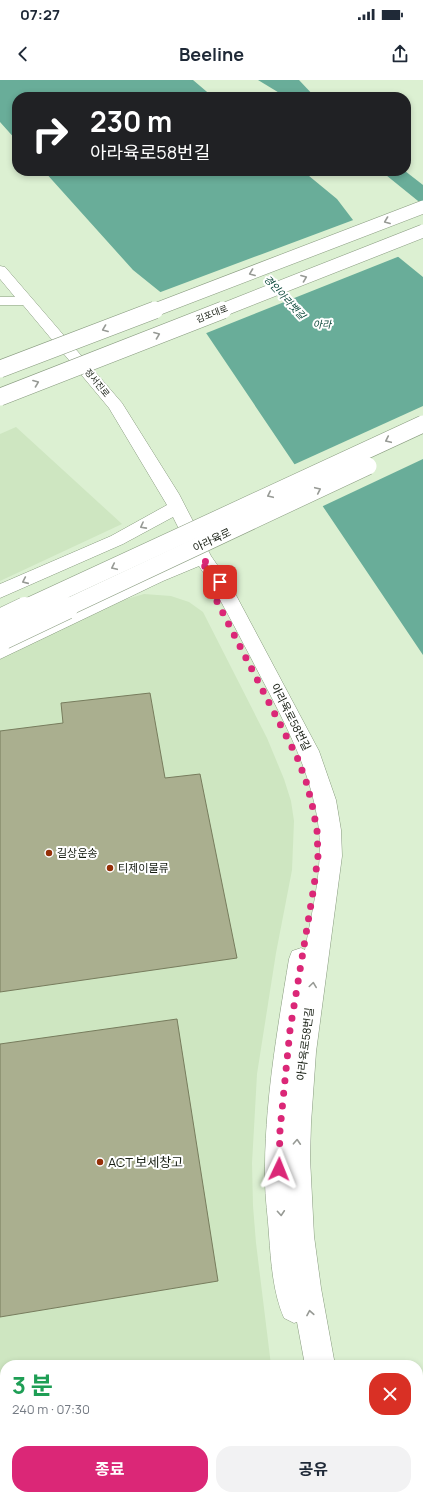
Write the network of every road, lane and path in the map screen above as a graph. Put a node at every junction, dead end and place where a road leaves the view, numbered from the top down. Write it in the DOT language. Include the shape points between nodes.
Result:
graph roads {
  1 [pos="423,207"];
  2 [pos="423,231"];
  3 [pos="0,270"];
  4 [pos="0,301"];
  5 [pos="27,301"];
  6 [pos="0,369"];
  7 [pos="0,397"];
  8 [pos="423,424"];
  9 [pos="423,440"];
  10 [pos="177,507"];
  11 [pos="117,540"];
  12 [pos="203,558"];
  13 [pos="156,577"];
  14 [pos="0,592"];
  15 [pos="1,637"];
  16 [pos="304,1360"];
  17 [pos="319,1360"];
  1 -- 6 [label="street, one-way, bridge"];
  7 -- 2 [label="street, 김포대로, one-way, bridge"];
  3 -- 5 [label="street, 정서진로"];
  4 -- 5 [label="street"];
  5 -- 10 [label="street, 정서진로" via="116,406"];
  8 -- 15 [label="street, 아라육로, one-way, bridge"];
  15 -- 9 [label="street, 아라육로, one-way, bridge"];
  10 -- 11 [label="street, one-way"];
  10 -- 12 [label="street, 정서진로"];
  11 -- 13 [label="street" via="138,548"];
  11 -- 14 [label="street, one-way"];
  12 -- 13 [label="street"];
  12 -- 16 [label="street, 아라육로58번길, one-way" via="209,586 297,757 306,781 317,830 318,856 290,1030 280,1130 279,1181 286,1263"];
  17 -- 12 [label="street, 아라육로58번길, one-way" via="304,1283 296,1157 304,1047 329,878 330,830 318,774 308,751 220,582"];
  13 -- 15 [label="street"];
}
